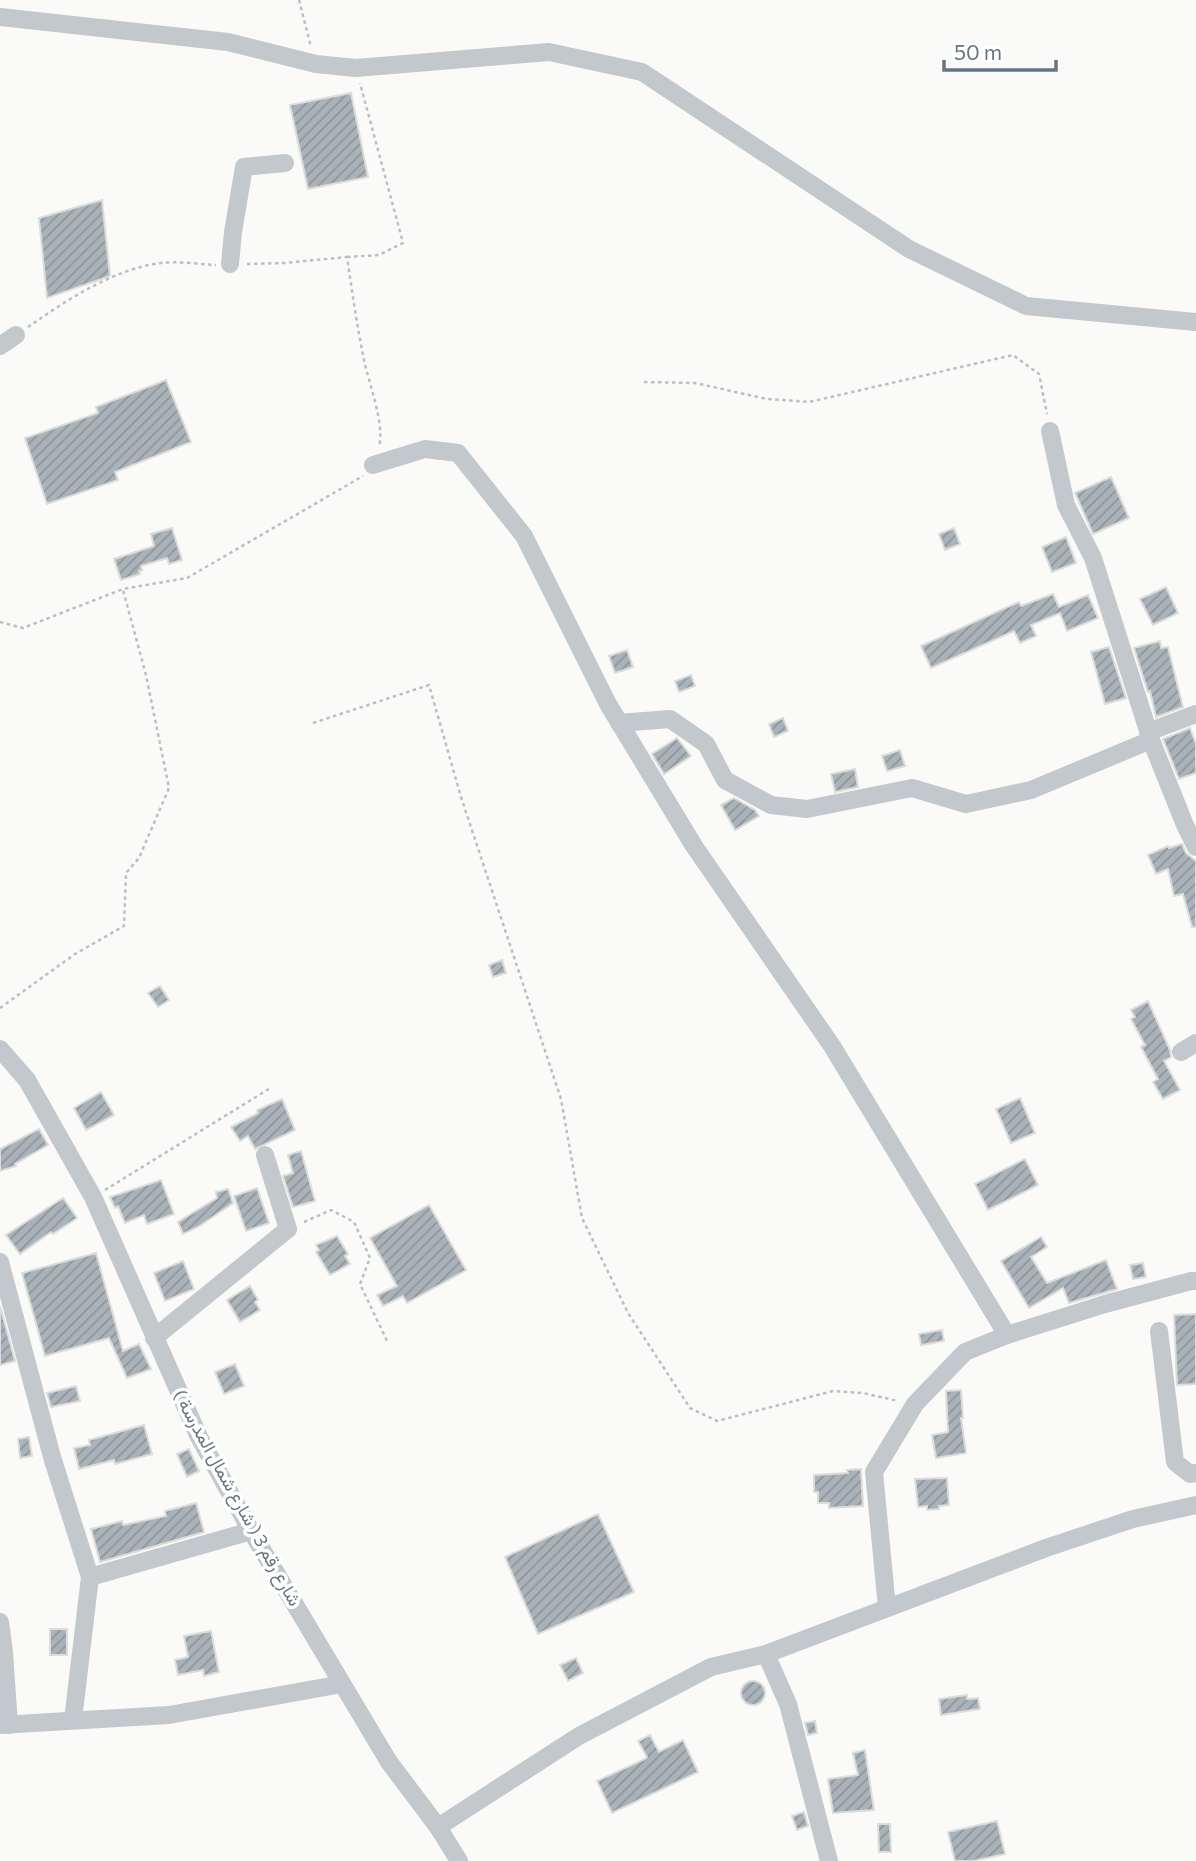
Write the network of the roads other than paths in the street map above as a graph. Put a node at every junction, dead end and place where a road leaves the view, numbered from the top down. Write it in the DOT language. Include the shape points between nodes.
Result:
graph roads {
  1 [pos="0,17"];
  2 [pos="285,163"];
  3 [pos="230,264"];
  4 [pos="1196,322"];
  5 [pos="16,335"];
  6 [pos="0,346"];
  7 [pos="1050,431"];
  8 [pos="373,465"];
  9 [pos="1196,714"];
  10 [pos="619,723"];
  11 [pos="1150,736"];
  12 [pos="1196,847"];
  13 [pos="0,1049"];
  14 [pos="265,1155"];
  15 [pos="0,1262"];
  16 [pos="1196,1282"];
  17 [pos="1159,1331"];
  18 [pos="1007,1335"];
  19 [pos="154,1338"];
  20 [pos="1196,1474"];
  21 [pos="1196,1505"];
  22 [pos="251,1531"];
  23 [pos="89,1577"];
  24 [pos="887,1608"];
  25 [pos="0,1622"];
  26 [pos="766,1654"];
  27 [pos="342,1684"];
  28 [pos="73,1720"];
  29 [pos="5,1725"];
  30 [pos="438,1827"];
  31 [pos="460,1861"];
  32 [pos="829,1861"];
  1 -- 4 [label="street" via="228,41 316,64 356,68 549,52 642,72 909,249 1026,306"];
  2 -- 3 [label="street" via="243,167"];
  5 -- 6 [label="street"];
  7 -- 11 [label="street" via="1066,506 1093,558"];
  8 -- 10 [label="street" via="425,449 458,453 524,536"];
  9 -- 11 [label="street"];
  10 -- 11 [label="street" via="670,719 706,744 725,780 771,805 807,809 912,788 966,804 1031,790"];
  10 -- 18 [label="street" via="694,846 832,1046"];
  11 -- 12 [label="street"];
  13 -- 19 [label="street, شارع رقم 3 ( شارع شمال المدرسة )" via="27,1080 93,1197"];
  14 -- 19 [label="street" via="288,1229"];
  15 -- 23 [label="street"];
  16 -- 18 [label="street"];
  17 -- 20 [label="street" via="1175,1462"];
  18 -- 24 [label="street" via="965,1352 915,1404 874,1472"];
  19 -- 22 [label="street, شارع رقم 3 ( شارع شمال المدرسة )" via="199,1437"];
  21 -- 24 [label="street" via="1133,1519 1046,1548"];
  22 -- 23 [label="street"];
  22 -- 27 [label="street, شارع رقم 3 ( شارع شمال المدرسة )"];
  23 -- 28 [label="street"];
  24 -- 26 [label="street"];
  25 -- 29 [label="street"];
  26 -- 30 [label="street" via="699,1673 579,1737"];
  26 -- 32 [label="street" via="788,1704"];
  27 -- 28 [label="street" via="169,1715"];
  27 -- 30 [label="street, شارع رقم 3 ( شارع شمال المدرسة )" via="389,1762"];
  28 -- 29 [label="street"];
  30 -- 31 [label="street, شارع رقم 3 ( شارع شمال المدرسة )"];
}
